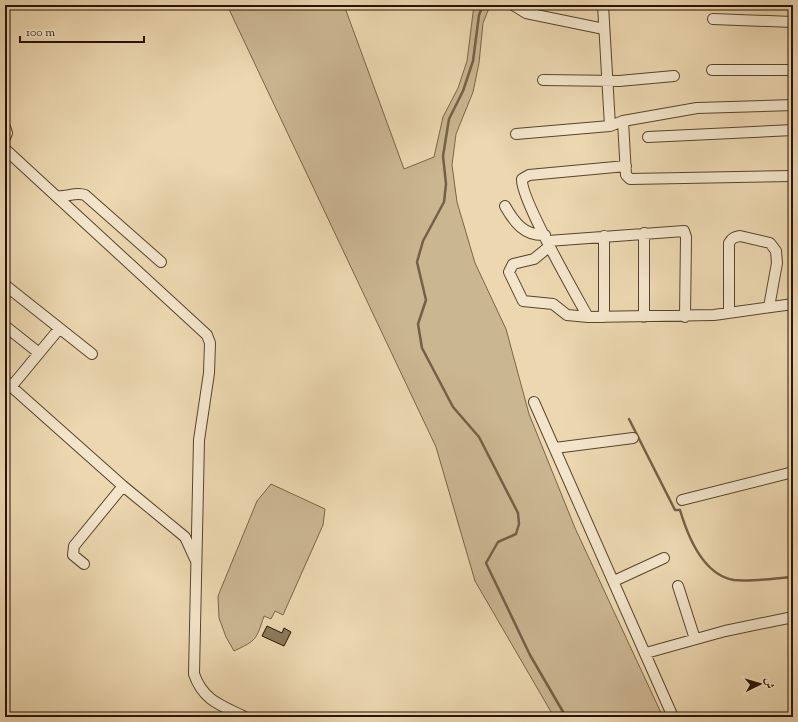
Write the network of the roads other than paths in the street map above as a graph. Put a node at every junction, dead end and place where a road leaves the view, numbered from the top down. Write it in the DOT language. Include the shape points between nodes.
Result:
graph roads {
  1 [pos="513,5"];
  2 [pos="603,5"];
  3 [pos="713,19"];
  4 [pos="793,22"];
  5 [pos="604,29"];
  6 [pos="712,70"];
  7 [pos="793,70"];
  8 [pos="674,76"];
  9 [pos="543,80"];
  10 [pos="607,81"];
  11 [pos="793,105"];
  12 [pos="623,122"];
  13 [pos="610,126"];
  14 [pos="5,127"];
  15 [pos="793,130"];
  16 [pos="516,134"];
  17 [pos="648,137"];
  18 [pos="5,138"];
  19 [pos="5,149"];
  20 [pos="626,166"];
  21 [pos="793,176"];
  22 [pos="56,196"];
  23 [pos="505,206"];
  24 [pos="644,232"];
  25 [pos="604,236"];
  26 [pos="548,243"];
  27 [pos="161,262"];
  28 [pos="5,285"];
  29 [pos="793,304"];
  30 [pos="769,307"];
  31 [pos="729,313"];
  32 [pos="588,317"];
  33 [pos="604,317"];
  34 [pos="644,317"];
  35 [pos="685,317"];
  36 [pos="5,326"];
  37 [pos="58,329"];
  38 [pos="39,353"];
  39 [pos="92,354"];
  40 [pos="8,384"];
  41 [pos="534,402"];
  42 [pos="633,438"];
  43 [pos="555,448"];
  44 [pos="793,472"];
  45 [pos="123,486"];
  46 [pos="682,500"];
  47 [pos="664,558"];
  48 [pos="197,563"];
  49 [pos="84,564"];
  50 [pos="614,581"];
  51 [pos="678,586"];
  52 [pos="793,617"];
  53 [pos="695,639"];
  54 [pos="646,653"];
  55 [pos="242,717"];
  56 [pos="673,717"];
  1 -- 5 [label="street" via="534,15"];
  2 -- 5 [label="street"];
  3 -- 4 [label="street"];
  5 -- 10 [label="street"];
  6 -- 7 [label="street"];
  8 -- 10 [label="street"];
  9 -- 10 [label="street"];
  10 -- 13 [label="street"];
  11 -- 12 [label="street" via="697,108"];
  12 -- 13 [label="street"];
  12 -- 20 [label="street"];
  13 -- 16 [label="street"];
  14 -- 18 [label="street"];
  15 -- 17 [label="street"];
  19 -- 22 [label="street"];
  20 -- 21 [label="street" via="627,178 634,179"];
  20 -- 26 [label="street" via="529,175 522,179 523,188"];
  22 -- 27 [label="street" via="79,192 85,195"];
  22 -- 48 [label="street" via="207,335 210,343 209,373 199,440"];
  23 -- 26 [label="street" via="526,232"];
  24 -- 25 [label="street"];
  24 -- 34 [label="street"];
  24 -- 35 [label="street" via="685,232"];
  25 -- 26 [label="street"];
  25 -- 33 [label="street"];
  26 -- 32 [label="street"];
  26 -- 32 [label="street" via="538,256 530,261 513,264 510,268 509,272 520,298 527,302 553,304 567,315"];
  28 -- 37 [label="street"];
  29 -- 30 [label="street"];
  30 -- 31 [label="street"];
  30 -- 31 [label="street" via="776,251 770,243 740,236 731,239 729,243"];
  31 -- 35 [label="street"];
  32 -- 33 [label="street"];
  33 -- 34 [label="street"];
  34 -- 35 [label="street"];
  36 -- 38 [label="street"];
  37 -- 38 [label="street"];
  37 -- 39 [label="street"];
  38 -- 40 [label="street"];
  40 -- 45 [label="street"];
  41 -- 43 [label="street"];
  42 -- 43 [label="street"];
  43 -- 50 [label="street"];
  44 -- 46 [label="street"];
  45 -- 48 [label="street" via="185,537"];
  45 -- 49 [label="street" via="74,546 73,555"];
  47 -- 50 [label="street"];
  48 -- 55 [label="street" via="194,674 199,687 209,699"];
  50 -- 54 [label="street"];
  51 -- 53 [label="street"];
  52 -- 53 [label="street" via="725,630"];
  53 -- 54 [label="street"];
  54 -- 56 [label="street"];
}
